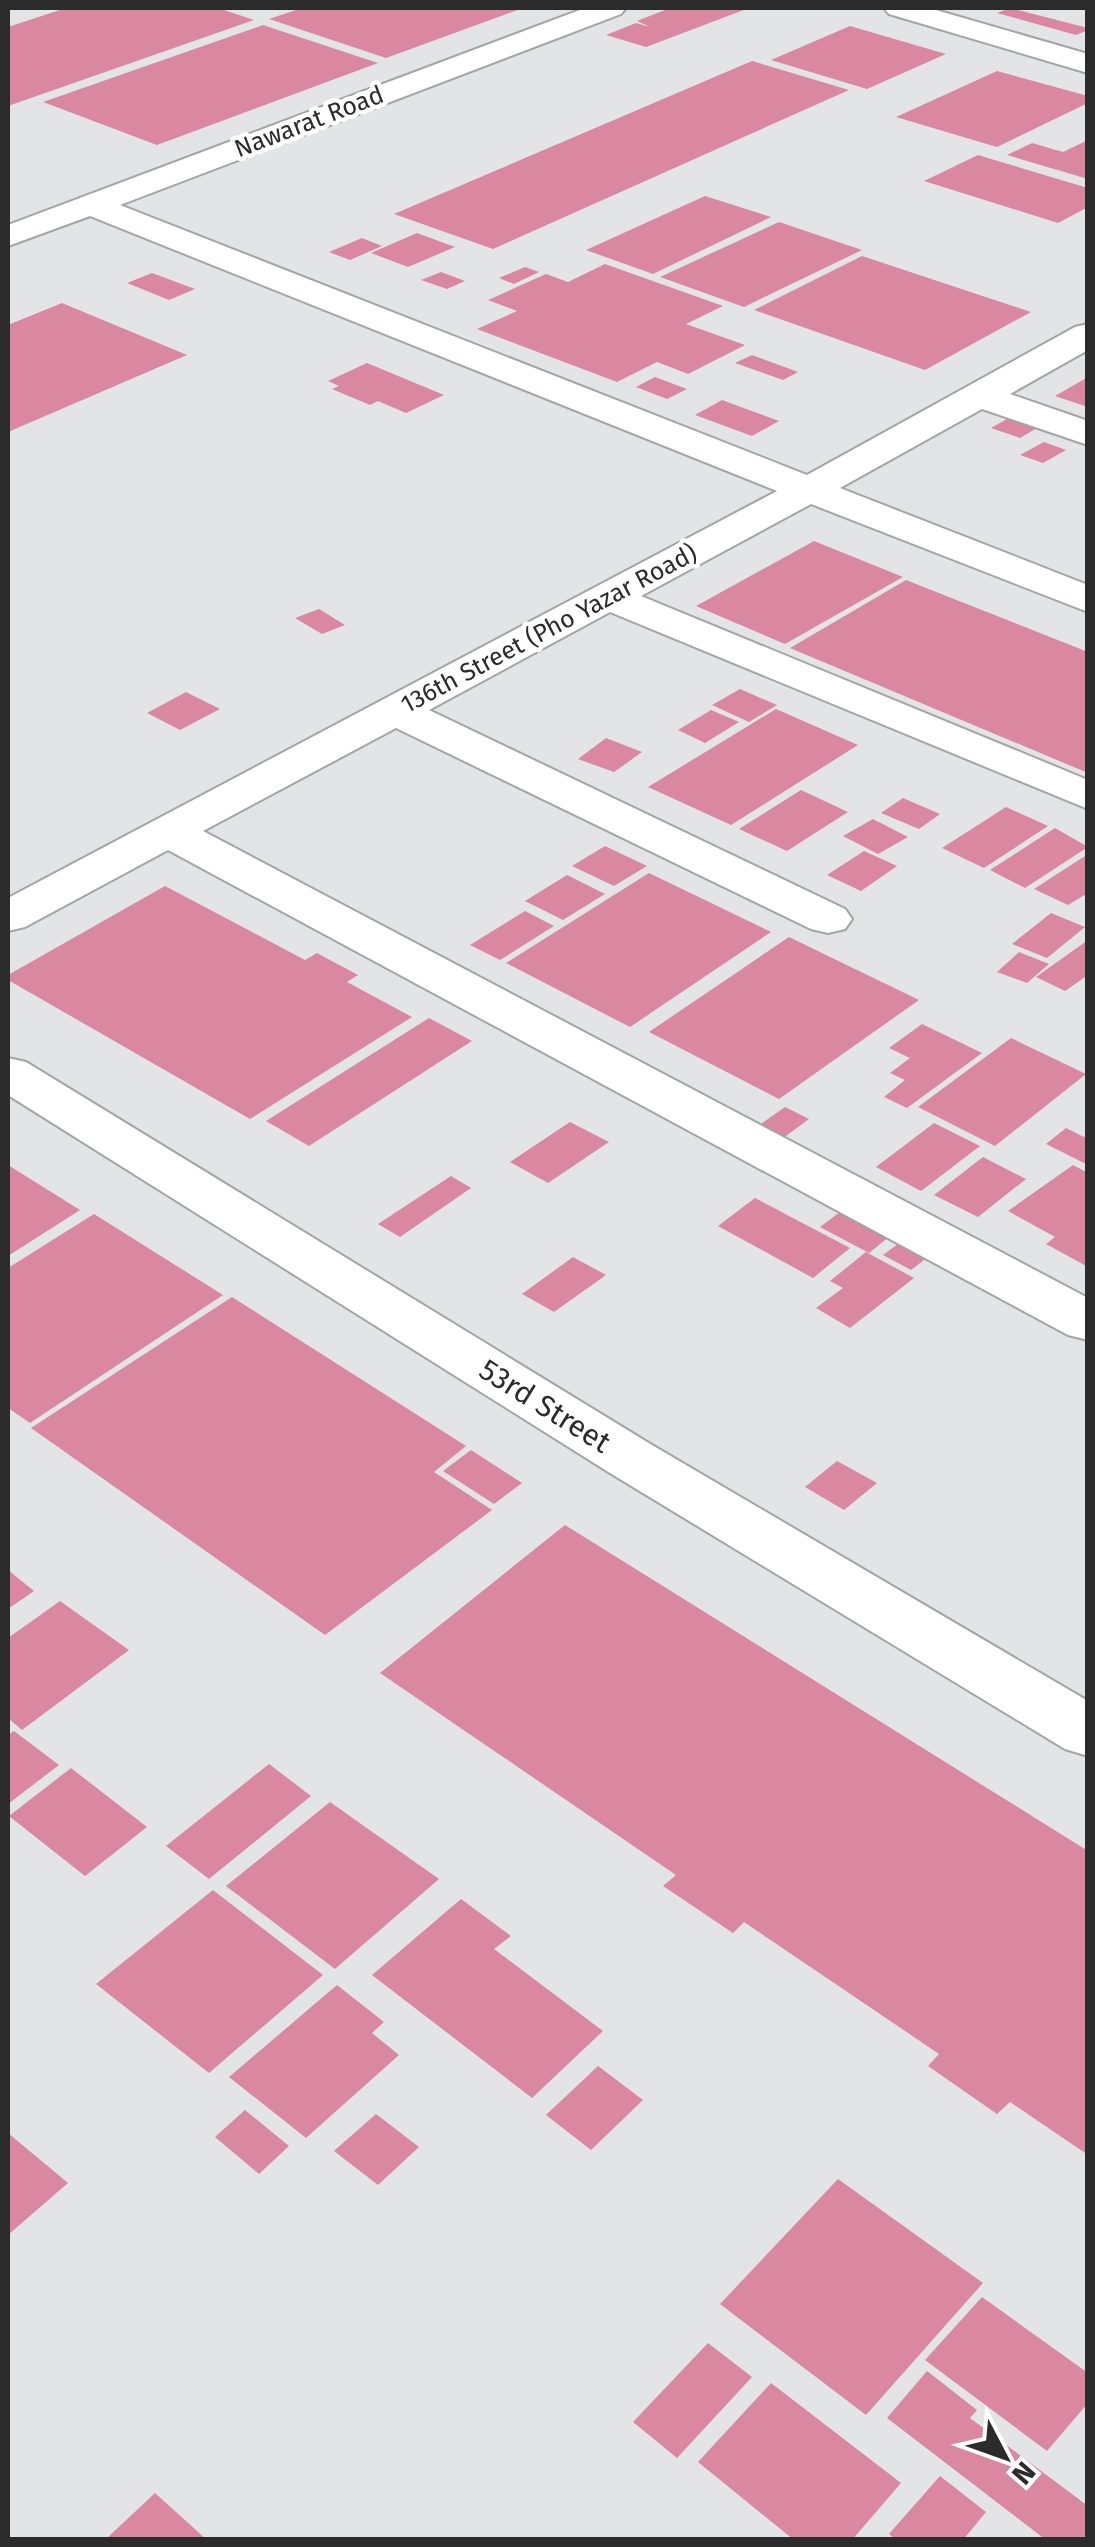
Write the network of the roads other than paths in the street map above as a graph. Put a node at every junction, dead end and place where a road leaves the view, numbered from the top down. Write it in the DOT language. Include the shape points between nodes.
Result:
graph roads {
  1 [pos="611,8"];
  2 [pos="899,8"];
  3 [pos="1088,64"];
  4 [pos="91,204"];
  5 [pos="8,236"];
  6 [pos="1088,335"];
  7 [pos="981,396"];
  8 [pos="1088,434"];
  9 [pos="810,489"];
  10 [pos="610,597"];
  11 [pos="1088,600"];
  12 [pos="396,712"];
  13 [pos="1088,796"];
  14 [pos="167,831"];
  15 [pos="8,917"];
  16 [pos="828,919"];
  17 [pos="8,1073"];
  18 [pos="1088,1322"];
  19 [pos="1088,1732"];
  1 -- 4 [label="street, Nawarat Road"];
  2 -- 3 [label="street"];
  4 -- 5 [label="street, Nawarat Road"];
  4 -- 9 [label="street"];
  6 -- 7 [label="street, 136th Street (Pho Yazar Road)"];
  7 -- 8 [label="street"];
  7 -- 9 [label="street, 136th Street (Pho Yazar Road)"];
  9 -- 10 [label="street, 136th Street (Pho Yazar Road)"];
  9 -- 11 [label="street"];
  10 -- 12 [label="street, 136th Street (Pho Yazar Road)"];
  10 -- 13 [label="street"];
  12 -- 14 [label="street, 136th Street (Pho Yazar Road)"];
  12 -- 16 [label="street"];
  14 -- 15 [label="street, 136th Street (Pho Yazar Road)"];
  14 -- 18 [label="street"];
  17 -- 19 [label="street, 53rd Street"];
}
